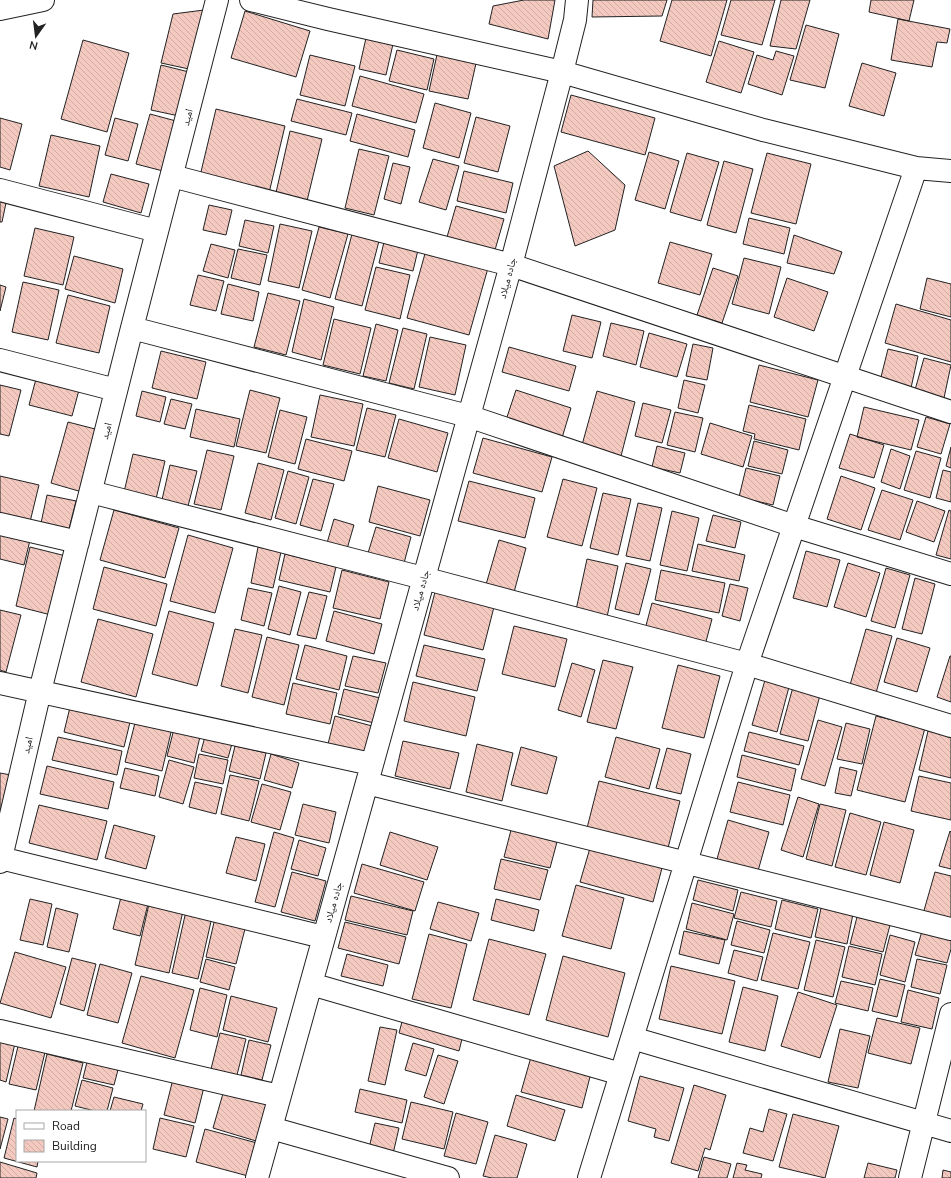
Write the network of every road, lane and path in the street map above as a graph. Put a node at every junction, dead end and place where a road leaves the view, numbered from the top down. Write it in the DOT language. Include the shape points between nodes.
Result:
graph roads {
  1 [pos="43,0"];
  2 [pos="217,0"];
  3 [pos="251,0"];
  4 [pos="578,0"];
  5 [pos="0,9"];
  6 [pos="562,72"];
  7 [pos="916,168"];
  8 [pos="951,171"];
  9 [pos="172,176"];
  10 [pos="0,190"];
  11 [pos="157,231"];
  12 [pos="511,265"];
  13 [pos="132,328"];
  14 [pos="0,360"];
  15 [pos="845,376"];
  16 [pos="116,390"];
  17 [pos="951,412"];
  18 [pos="468,416"];
  19 [pos="91,492"];
  20 [pos="0,524"];
  21 [pos="794,526"];
  22 [pos="78,542"];
  23 [pos="951,574"];
  24 [pos="423,578"];
  25 [pos="747,664"];
  26 [pos="0,683"];
  27 [pos="40,691"];
  28 [pos="951,726"];
  29 [pos="369,773"];
  30 [pos="0,859"];
  31 [pos="685,863"];
  32 [pos="951,929"];
  33 [pos="323,937"];
  34 [pos="311,984"];
  35 [pos="951,1014"];
  36 [pos="0,1031"];
  37 [pos="632,1038"];
  38 [pos="621,1074"];
  39 [pos="279,1096"];
  40 [pos="924,1124"];
  41 [pos="271,1128"];
  42 [pos="951,1131"];
  43 [pos="257,1178"];
  44 [pos="448,1178"];
  45 [pos="589,1178"];
  46 [pos="910,1178"];
  1 -- 5 [label="street"];
  2 -- 9 [label="street, امید"];
  3 -- 6 [label="street"];
  4 -- 6 [label="street, جاده میلاد"];
  6 -- 7 [label="street" via="763,130"];
  6 -- 12 [label="street, جاده میلاد"];
  7 -- 8 [label="street"];
  7 -- 15 [label="street"];
  9 -- 11 [label="street, امید"];
  9 -- 12 [label="street"];
  10 -- 11 [label="street"];
  11 -- 13 [label="street, امید"];
  12 -- 15 [label="street"];
  12 -- 18 [label="street, جاده میلاد"];
  13 -- 16 [label="street, امید"];
  13 -- 18 [label="street"];
  14 -- 16 [label="street"];
  15 -- 17 [label="street"];
  15 -- 21 [label="street"];
  16 -- 19 [label="street, امید"];
  18 -- 21 [label="street"];
  18 -- 24 [label="street, جاده میلاد"];
  19 -- 22 [label="street, امید"];
  19 -- 24 [label="street"];
  20 -- 22 [label="street"];
  21 -- 23 [label="street"];
  21 -- 25 [label="street"];
  22 -- 27 [label="street, امید"];
  24 -- 25 [label="street"];
  24 -- 29 [label="street, جاده میلاد"];
  25 -- 28 [label="street"];
  25 -- 31 [label="street"];
  26 -- 27 [label="street"];
  27 -- 29 [label="street"];
  27 -- 30 [label="street, امید"];
  29 -- 31 [label="street"];
  29 -- 33 [label="street, جاده میلاد"];
  30 -- 33 [label="street"];
  31 -- 32 [label="street"];
  31 -- 37 [label="street"];
  33 -- 34 [label="street, جاده میلاد"];
  34 -- 38 [label="street"];
  34 -- 39 [label="street, جاده میلاد"];
  35 -- 40 [label="street"];
  36 -- 39 [label="street"];
  37 -- 38 [label="street"];
  37 -- 40 [label="street"];
  38 -- 45 [label="street"];
  39 -- 41 [label="street, جاده میلاد"];
  40 -- 42 [label="street"];
  40 -- 46 [label="street"];
  41 -- 43 [label="street, جاده میلاد"];
  41 -- 44 [label="street"];
}
